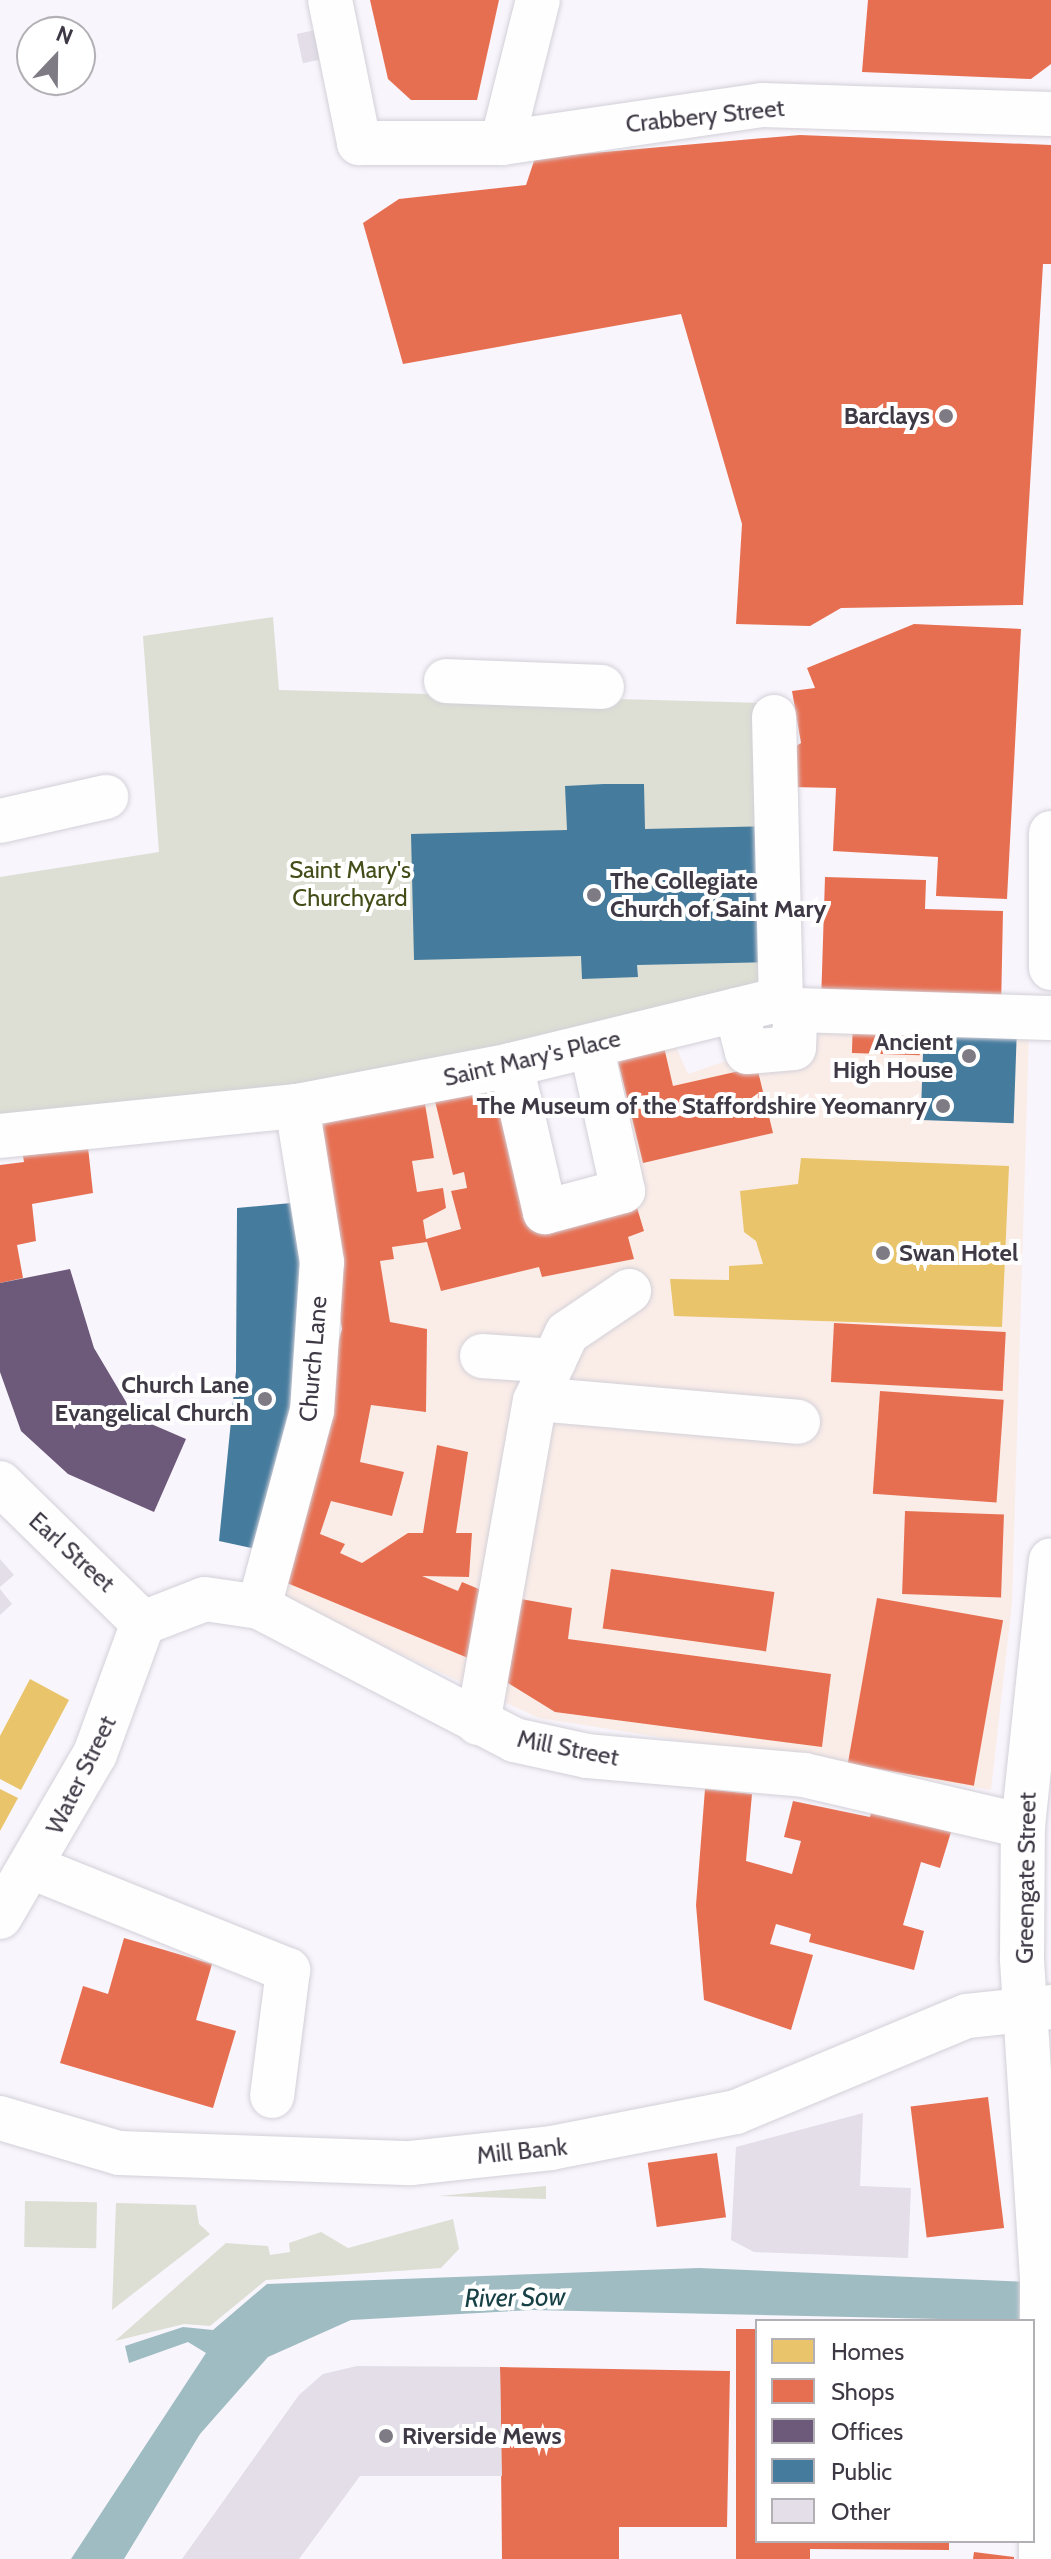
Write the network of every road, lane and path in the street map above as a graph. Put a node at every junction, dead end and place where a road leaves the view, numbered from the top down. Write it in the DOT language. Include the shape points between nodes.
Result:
graph roads {
  1 [pos="330,0"];
  2 [pos="538,0"];
  3 [pos="1051,114"];
  4 [pos="502,143"];
  5 [pos="446,681"];
  6 [pos="602,687"];
  7 [pos="774,717"];
  8 [pos="106,797"];
  9 [pos="0,821"];
  10 [pos="1051,833"];
  11 [pos="1049,907"];
  12 [pos="1051,968"];
  13 [pos="788,1004"];
  14 [pos="1051,1018"];
  15 [pos="591,1046"];
  16 [pos="511,1065"];
  17 [pos="297,1106"];
  18 [pos="0,1136"];
  19 [pos="629,1291"];
  20 [pos="482,1356"];
  21 [pos="546,1380"];
  22 [pos="798,1422"];
  23 [pos="0,1483"];
  24 [pos="1051,1560"];
  25 [pos="259,1607"];
  26 [pos="143,1623"];
  27 [pos="478,1723"];
  28 [pos="1023,1826"];
  29 [pos="34,1868"];
  30 [pos="0,1917"];
  31 [pos="1039,2006"];
  32 [pos="272,2096"];
  33 [pos="0,2118"];
  34 [pos="1041,2559"];
  1 -- 4 [label="street, Crabbery Street" via="359,143"];
  2 -- 4 [label="street"];
  3 -- 4 [label="street, Crabbery Street" via="762,105"];
  5 -- 6 [label="street"];
  7 -- 13 [label="street"];
  8 -- 9 [label="street"];
  10 -- 11 [label="street"];
  11 -- 12 [label="street"];
  13 -- 14 [label="street, Saint Mary's Place"];
  13 -- 15 [label="street, Saint Mary's Place" via="736,1010"];
  15 -- 16 [label="street, Saint Mary's Place"];
  15 -- 16 [label="street" via="623,1191 545,1212"];
  16 -- 17 [label="street, Saint Mary's Place"];
  17 -- 18 [label="street, Saint Mary's Place"];
  17 -- 25 [label="street, Church Lane" via="322,1262 312,1411"];
  19 -- 21 [label="street" via="567,1333"];
  20 -- 21 [label="street"];
  21 -- 22 [label="street"];
  21 -- 27 [label="street"];
  23 -- 26 [label="street, Earl Street"];
  24 -- 28 [label="street, Greengate Street"];
  25 -- 26 [label="street, Mill Street" via="205,1599"];
  25 -- 27 [label="street, Mill Street"];
  26 -- 29 [label="street, Water Street" via="95,1754"];
  27 -- 28 [label="street, Mill Street" via="514,1740 587,1756 804,1775"];
  28 -- 31 [label="street, Greengate Street"];
  29 -- 30 [label="street, Water Street"];
  29 -- 32 [label="street" via="288,1970"];
  31 -- 33 [label="street, Mill Bank" via="904,2038 736,2112 551,2148 411,2163 119,2153"];
  31 -- 34 [label="street, Greengate Street"];
}
